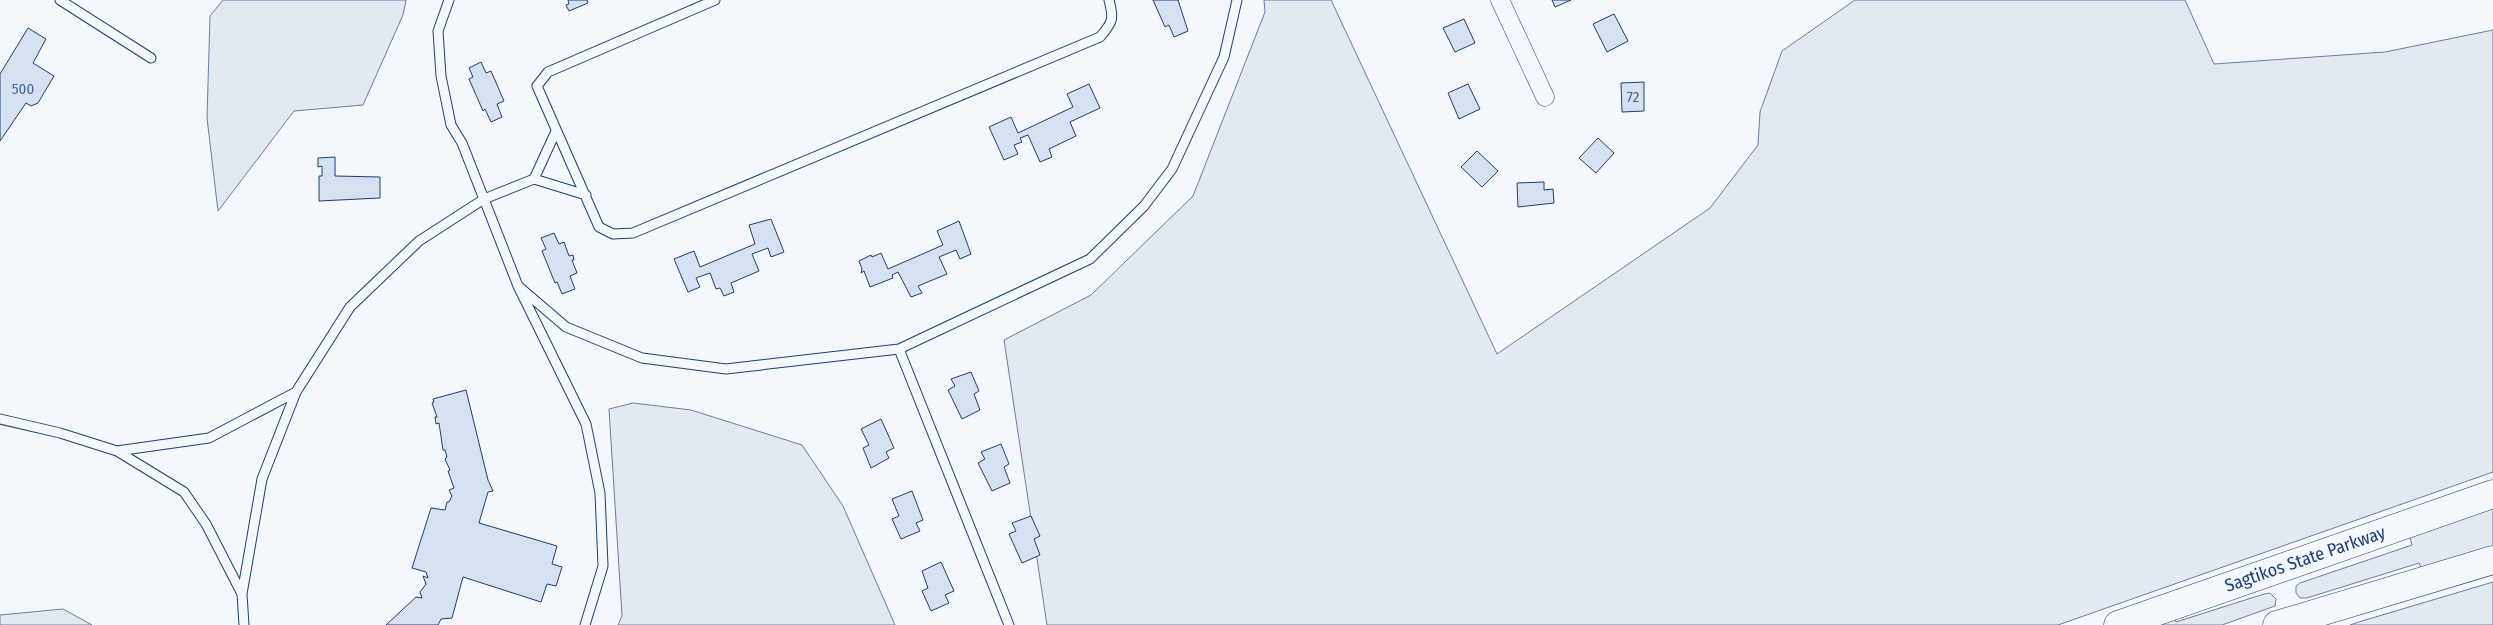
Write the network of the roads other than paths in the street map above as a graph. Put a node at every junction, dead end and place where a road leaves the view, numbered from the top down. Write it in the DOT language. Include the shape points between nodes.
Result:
graph roads {
  1 [pos="60,0"];
  2 [pos="449,0"];
  3 [pos="715,0"];
  4 [pos="1108,0"];
  5 [pos="1237,0"];
  6 [pos="1500,0"];
  7 [pos="151,58"];
  8 [pos="1545,98"];
  9 [pos="556,131"];
  10 [pos="534,179"];
  11 [pos="586,195"];
  12 [pos="484,199"];
  13 [pos="518,286"];
  14 [pos="899,349"];
  15 [pos="296,392"];
  16 [pos="0,420"];
  17 [pos="117,451"];
  18 [pos="2493,494"];
  19 [pos="2493,560"];
  20 [pos="242,594"];
  21 [pos="244,625"];
  22 [pos="585,625"];
  23 [pos="1009,625"];
  24 [pos="2118,625"];
  25 [pos="2277,625"];
  1 -- 7 [label="lane"];
  2 -- 12 [label="lane" via="438,31 441,76 451,125"];
  3 -- 9 [label="lane" via="548,72 537,86"];
  4 -- 11 [label="lane" via="1111,24 1100,37 633,233 613,234 599,227"];
  5 -- 14 [label="lane" via="1224,57 1172,169 1144,206 1090,259"];
  6 -- 8 [label="street"];
  9 -- 10 [label="lane"];
  9 -- 11 [label="lane"];
  10 -- 11 [label="lane"];
  10 -- 12 [label="lane"];
  12 -- 13 [label="lane"];
  12 -- 15 [label="lane" via="419,241 350,307"];
  13 -- 14 [label="lane" via="566,327 642,358 726,369"];
  13 -- 22 [label="lane" via="586,424 600,493 602,566"];
  14 -- 23 [label="lane"];
  15 -- 17 [label="lane" via="209,438"];
  15 -- 20 [label="lane" via="262,479"];
  16 -- 17 [label="lane" via="60,433"];
  17 -- 20 [label="lane" via="184,492 206,524"];
  18 -- 24 [label="highway, Sagtikos State Parkway"];
  19 -- 25 [label="highway"];
  20 -- 21 [label="lane"];
}
